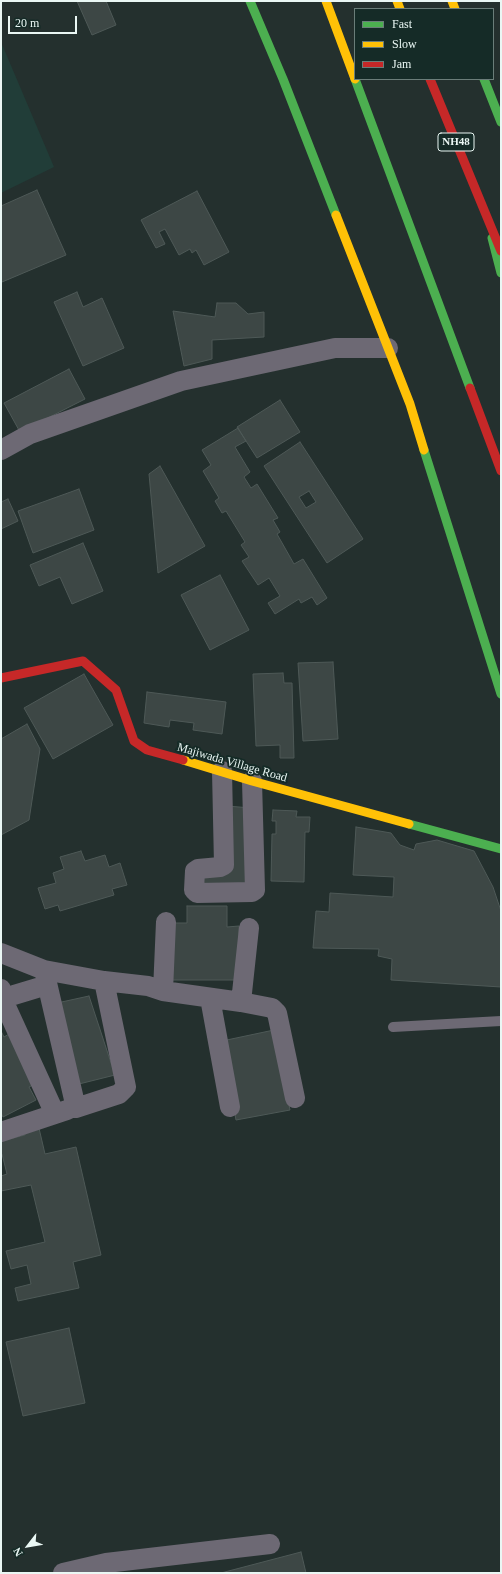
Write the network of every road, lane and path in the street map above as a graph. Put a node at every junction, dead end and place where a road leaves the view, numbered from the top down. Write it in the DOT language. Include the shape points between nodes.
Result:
graph roads {
  1 [pos="250,1"];
  2 [pos="326,1"];
  3 [pos="354,76"];
  4 [pos="355,80"];
  5 [pos="430,80"];
  6 [pos="484,80"];
  7 [pos="501,122"];
  8 [pos="483,204"];
  9 [pos="501,251"];
  10 [pos="501,273"];
  11 [pos="388,348"];
  12 [pos="1,450"];
  13 [pos="501,471"];
  14 [pos="1,678"];
  15 [pos="501,694"];
  16 [pos="222,771"];
  17 [pos="259,783"];
  18 [pos="224,802"];
  19 [pos="253,806"];
  20 [pos="501,850"];
  21 [pos="264,874"];
  22 [pos="166,922"];
  23 [pos="249,928"];
  24 [pos="1,953"];
  25 [pos="46,978"];
  26 [pos="104,981"];
  27 [pos="163,991"];
  28 [pos="1,995"];
  29 [pos="210,998"];
  30 [pos="241,1002"];
  31 [pos="501,1021"];
  32 [pos="393,1027"];
  33 [pos="295,1098"];
  34 [pos="230,1107"];
  35 [pos="76,1108"];
  36 [pos="55,1114"];
  37 [pos="1,1132"];
  38 [pos="270,1544"];
  39 [pos="63,1573"];
  1 -- 11 [label="main road"];
  2 -- 3 [label="main road"];
  4 -- 13 [label="main road"];
  5 -- 8 [label="main road, NH48"];
  6 -- 7 [label="main road"];
  8 -- 9 [label="main road, NH48"];
  8 -- 10 [label="main road"];
  11 -- 12 [label="street" via="335,348 181,381 30,434"];
  11 -- 15 [label="main road" via="410,404"];
  14 -- 16 [label="main road, Majiwada Village Road" via="83,661 116,690 134,741 148,750"];
  16 -- 17 [label="main road, Majiwada Village Road"];
  16 -- 18 [label="street"];
  17 -- 19 [label="street"];
  17 -- 20 [label="main road, Majiwada Village Road"];
  17 -- 21 [label="street"];
  18 -- 19 [label="street"];
  18 -- 19 [label="street" via="224,865 195,871 194,890 197,893 255,890"];
  22 -- 27 [label="street"];
  23 -- 30 [label="street"];
  24 -- 25 [label="street"];
  25 -- 26 [label="street"];
  25 -- 28 [label="street"];
  25 -- 35 [label="street"];
  26 -- 27 [label="street" via="148,986"];
  26 -- 35 [label="street" via="126,1086 119,1094"];
  27 -- 29 [label="street"];
  28 -- 36 [label="street"];
  29 -- 30 [label="street"];
  29 -- 34 [label="street"];
  30 -- 33 [label="street" via="272,1008 278,1013"];
  31 -- 32 [label="lane"];
  35 -- 36 [label="street"];
  36 -- 37 [label="street"];
  38 -- 39 [label="street" via="106,1563"];
}
